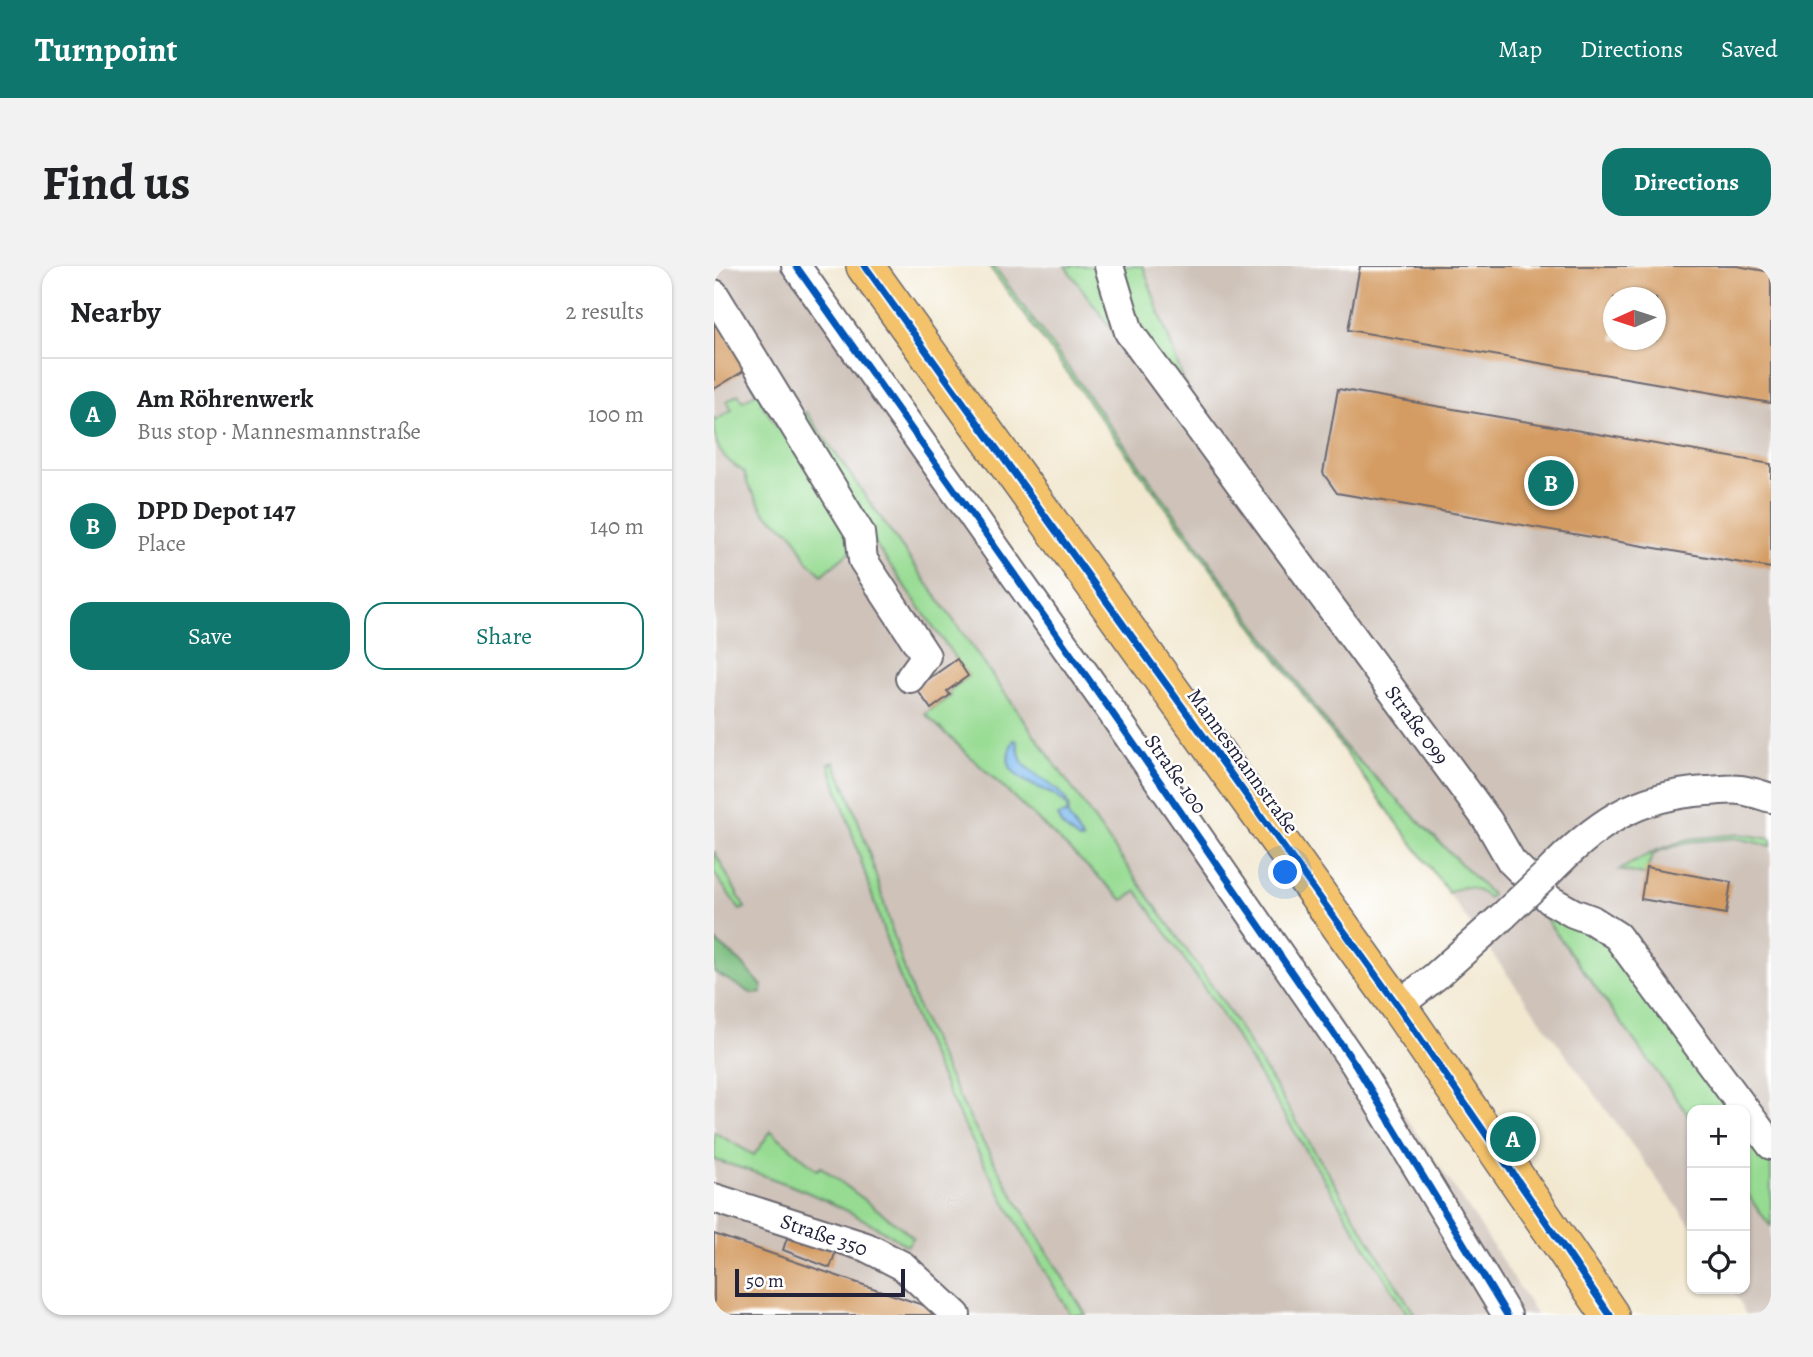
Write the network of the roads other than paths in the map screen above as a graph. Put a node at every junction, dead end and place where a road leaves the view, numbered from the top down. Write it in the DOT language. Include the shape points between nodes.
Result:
graph roads {
  1 [pos="796,266"];
  2 [pos="864,266"];
  3 [pos="1109,266"];
  4 [pos="714,294"];
  5 [pos="910,678"];
  6 [pos="1771,798"];
  7 [pos="1398,1006"];
  8 [pos="1771,1145"];
  9 [pos="714,1198"];
  10 [pos="956,1315"];
  11 [pos="1507,1315"];
  12 [pos="1610,1315"];
  1 -- 11 [label="street, Straße 100" via="1355,1064"];
  2 -- 7 [label="main road, Mannesmannstraße"];
  3 -- 8 [label="street, Straße 099" via="1129,332 1488,821 1511,861 1550,900 1616,936"];
  4 -- 5 [label="street" via="860,533 863,560 926,656"];
  6 -- 7 [label="street, bridge" via="1739,789 1678,793 1641,804 1608,821 1576,844 1504,915"];
  7 -- 12 [label="main road, Mannesmannstraße"];
  9 -- 10 [label="street, Straße 350" via="866,1247 903,1266"];
}
